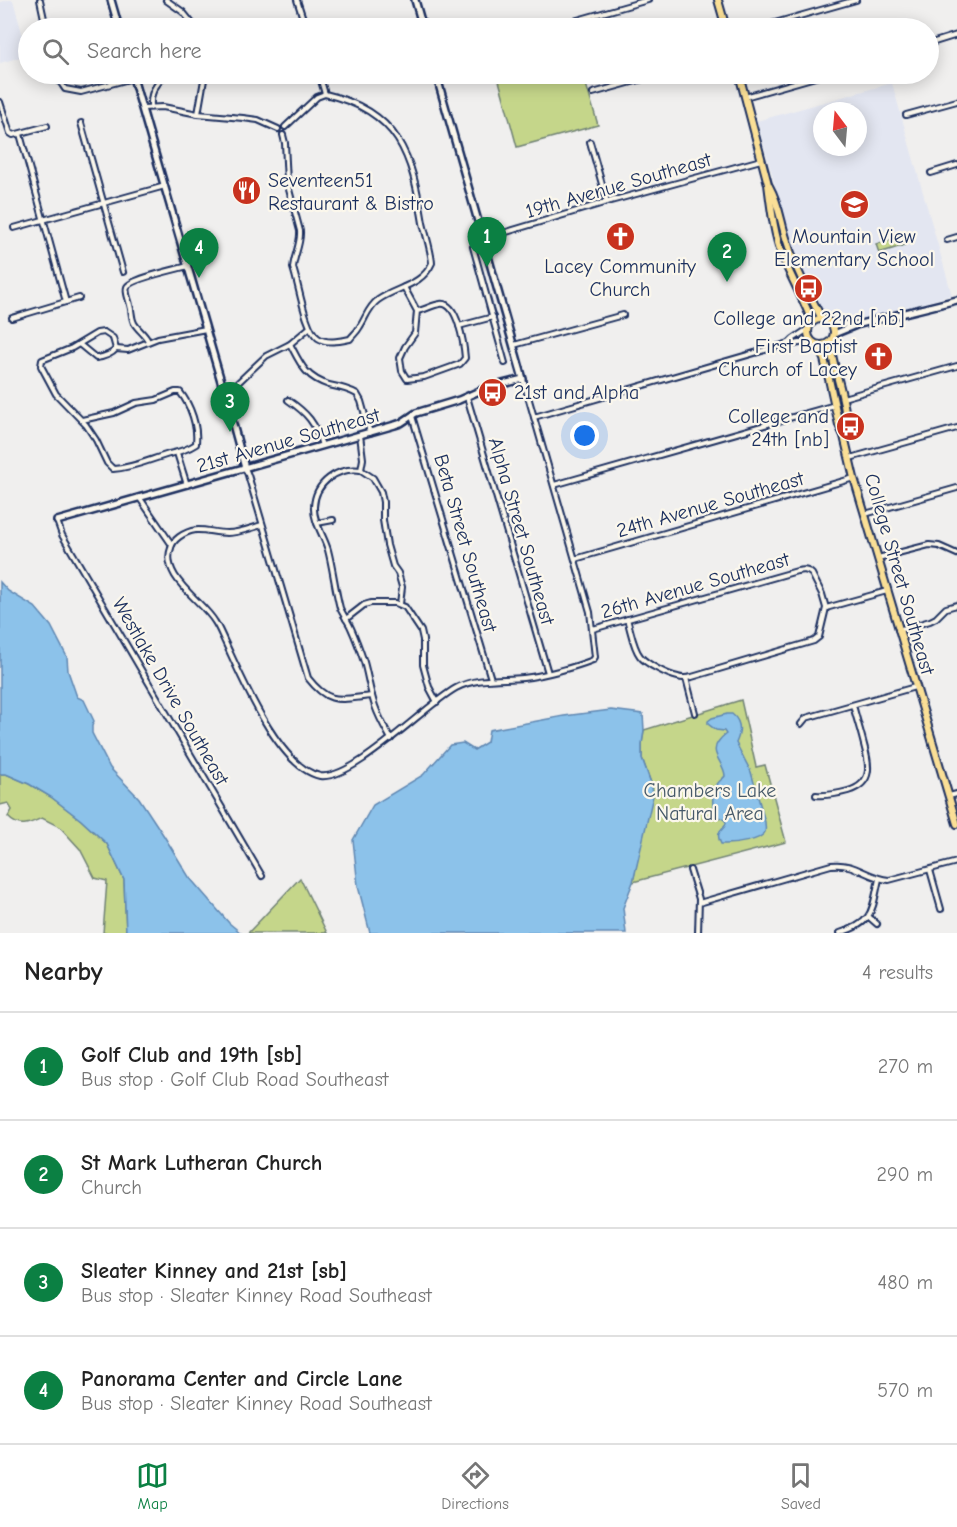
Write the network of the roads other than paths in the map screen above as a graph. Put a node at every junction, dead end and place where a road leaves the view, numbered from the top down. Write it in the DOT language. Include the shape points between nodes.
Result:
graph roads {
  1 [pos="40,0"];
  2 [pos="111,0"];
  3 [pos="166,0"];
  4 [pos="297,0"];
  5 [pos="415,0"];
  6 [pos="648,0"];
  7 [pos="718,0"];
  8 [pos="856,0"];
  9 [pos="44,18"];
  10 [pos="116,18"];
  11 [pos="188,18"];
  12 [pos="303,18"];
  13 [pos="420,18"];
  14 [pos="584,18"];
  15 [pos="723,18"];
  16 [pos="792,18"];
  17 [pos="957,35"];
  18 [pos="939,41"];
  19 [pos="63,84"];
  20 [pos="107,84"];
  21 [pos="135,84"];
  22 [pos="157,84"];
  23 [pos="203,84"];
  24 [pos="322,84"];
  25 [pos="439,84"];
  26 [pos="625,84"];
  27 [pos="742,84"];
  28 [pos="791,84"];
  29 [pos="593,93"];
  30 [pos="325,94"];
  31 [pos="745,97"];
  32 [pos="957,101"];
  33 [pos="0,102"];
  34 [pos="151,107"];
  35 [pos="141,108"];
  36 [pos="198,114"];
  37 [pos="906,115"];
  38 [pos="81,123"];
  39 [pos="47,126"];
  40 [pos="285,127"];
  41 [pos="278,129"];
  42 [pos="20,134"];
  43 [pos="283,135"];
  44 [pos="590,142"];
  45 [pos="761,160"];
  46 [pos="957,165"];
  47 [pos="931,173"];
  48 [pos="768,184"];
  49 [pos="165,186"];
  50 [pos="607,202"];
  51 [pos="105,203"];
  52 [pos="44,220"];
  53 [pos="14,228"];
  54 [pos="957,237"];
  55 [pos="483,239"];
  56 [pos="947,240"];
  57 [pos="473,247"];
  58 [pos="188,266"];
  59 [pos="123,272"];
  60 [pos="404,287"];
  61 [pos="79,298"];
  62 [pos="957,300"];
  63 [pos="66,302"];
  64 [pos="417,311"];
  65 [pos="623,315"];
  66 [pos="493,317"];
  67 [pos="12,318"];
  68 [pos="822,319"];
  69 [pos="831,323"];
  70 [pos="856,325"];
  71 [pos="459,326"];
  72 [pos="809,327"];
  73 [pos="309,328"];
  74 [pos="206,329"];
  75 [pos="834,334"];
  76 [pos="148,341"];
  77 [pos="830,342"];
  78 [pos="789,343"];
  79 [pos="814,343"];
  80 [pos="79,344"];
  81 [pos="290,344"];
  82 [pos="514,345"];
  83 [pos="116,349"];
  84 [pos="505,363"];
  85 [pos="957,366"];
  86 [pos="523,379"];
  87 [pos="225,395"];
  88 [pos="467,397"];
  89 [pos="842,398"];
  90 [pos="288,400"];
  91 [pos="835,405"];
  92 [pos="412,415"];
  93 [pos="534,417"];
  94 [pos="82,420"];
  95 [pos="957,428"];
  96 [pos="369,433"];
  97 [pos="360,435"];
  98 [pos="844,436"];
  99 [pos="322,446"];
  100 [pos="177,453"];
  101 [pos="849,458"];
  102 [pos="245,468"];
  103 [pos="361,470"];
  104 [pos="854,478"];
  105 [pos="187,485"];
  106 [pos="554,485"];
  107 [pos="957,488"];
  108 [pos="139,497"];
  109 [pos="865,514"];
  110 [pos="333,520"];
  111 [pos="57,521"];
  112 [pos="318,523"];
  113 [pos="262,525"];
  114 [pos="172,545"];
  115 [pos="957,554"];
  116 [pos="878,558"];
  117 [pos="575,559"];
  118 [pos="887,591"];
  119 [pos="400,604"];
  120 [pos="957,605"];
  121 [pos="826,608"];
  122 [pos="346,619"];
  123 [pos="627,619"];
  124 [pos="593,629"];
  125 [pos="898,630"];
  126 [pos="548,673"];
  127 [pos="686,678"];
  128 [pos="491,680"];
  129 [pos="915,687"];
  130 [pos="372,696"];
  131 [pos="437,702"];
  132 [pos="853,705"];
  133 [pos="695,713"];
  134 [pos="801,724"];
  135 [pos="391,739"];
  136 [pos="957,794"];
  137 [pos="816,795"];
  138 [pos="949,796"];
  139 [pos="957,824"];
  140 [pos="852,857"];
  141 [pos="957,862"];
  142 [pos="850,865"];
  143 [pos="690,870"];
  144 [pos="930,870"];
  145 [pos="262,876"];
  146 [pos="879,879"];
  147 [pos="699,903"];
  148 [pos="940,909"];
  149 [pos="869,917"];
  150 [pos="877,924"];
  151 [pos="698,933"];
  152 [pos="840,933"];
  1 -- 9 [label="street"];
  2 -- 10 [label="street"];
  3 -- 11 [label="street"];
  4 -- 12 [label="street"];
  5 -- 13 [label="street"];
  6 -- 14 [label="street"];
  7 -- 15 [label="main road"];
  8 -- 16 [label="street"];
  17 -- 18 [label="street"];
  19 -- 20 [label="street" via="81,92"];
  21 -- 35 [label="street"];
  22 -- 34 [label="street" via="150,97"];
  23 -- 36 [label="street"];
  24 -- 30 [label="street"];
  25 -- 55 [label="street"];
  26 -- 29 [label="street"];
  27 -- 31 [label="main road"];
  28 -- 31 [label="street"];
  30 -- 40 [label="street"];
  30 -- 60 [label="street" via="362,107 375,116 390,129 407,156 432,263 420,279"];
  31 -- 45 [label="main road"];
  32 -- 37 [label="street"];
  33 -- 42 [label="street" via="8,130 13,135"];
  34 -- 35 [label="street"];
  34 -- 36 [label="street"];
  35 -- 49 [label="street"];
  36 -- 41 [label="street" via="258,120"];
  38 -- 51 [label="street"];
  39 -- 42 [label="street"];
  42 -- 52 [label="street"];
  43 -- 73 [label="street" via="287,182 300,231 293,268"];
  44 -- 50 [label="street"];
  45 -- 48 [label="main road"];
  45 -- 50 [label="street, 19th Avenue Southeast"];
  46 -- 47 [label="street"];
  48 -- 68 [label="main road" via="777,201 793,258"];
  48 -- 72 [label="main road" via="778,242 809,314"];
  49 -- 51 [label="street"];
  49 -- 58 [label="street"];
  50 -- 55 [label="street, 19th Avenue Southeast"];
  51 -- 52 [label="street"];
  51 -- 59 [label="street"];
  52 -- 53 [label="street"];
  52 -- 63 [label="street"];
  54 -- 56 [label="street"];
  55 -- 82 [label="street"];
  57 -- 66 [label="street"];
  58 -- 74 [label="street"];
  58 -- 76 [label="street" via="129,283 126,289 132,320"];
  60 -- 64 [label="street"];
  60 -- 73 [label="street" via="377,301 350,339 329,342"];
  61 -- 63 [label="street"];
  62 -- 70 [label="street"];
  63 -- 67 [label="street"];
  64 -- 71 [label="street" via="445,304"];
  64 -- 71 [label="street" via="415,333 400,358 407,379 460,364 465,358"];
  65 -- 82 [label="street"];
  66 -- 71 [label="street"];
  66 -- 84 [label="street"];
  68 -- 69 [label="main road"];
  68 -- 72 [label="main road"];
  69 -- 70 [label="street"];
  69 -- 75 [label="main road"];
  70 -- 75 [label="street"];
  72 -- 78 [label="street"];
  72 -- 79 [label="main road" via="809,338"];
  73 -- 81 [label="street"];
  74 -- 76 [label="street"];
  74 -- 87 [label="street"];
  75 -- 77 [label="main road"];
  76 -- 83 [label="street" via="128,350"];
  77 -- 79 [label="main road"];
  77 -- 89 [label="main road, College Street Southeast"];
  78 -- 79 [label="street"];
  78 -- 93 [label="street"];
  79 -- 91 [label="main road, College Street Southeast" via="824,359"];
  80 -- 83 [label="street" via="96,358"];
  80 -- 83 [label="street" via="104,332 113,338"];
  80 -- 94 [label="street" via="42,360 41,366 56,394"];
  81 -- 87 [label="street" via="266,356"];
  81 -- 96 [label="street" via="308,375 357,394"];
  82 -- 86 [label="street"];
  85 -- 89 [label="street"];
  86 -- 88 [label="street, 21st Avenue Southeast"];
  86 -- 93 [label="street"];
  87 -- 102 [label="street"];
  88 -- 92 [label="street, 21st Avenue Southeast"];
  88 -- 126 [label="street, Alpha Street Southeast"];
  89 -- 98 [label="main road, College Street Southeast" via="847,423"];
  90 -- 99 [label="street" via="312,420"];
  91 -- 98 [label="main road, College Street Southeast"];
  91 -- 106 [label="street"];
  92 -- 96 [label="street, 21st Avenue Southeast" via="401,423"];
  92 -- 128 [label="street, Beta Street Southeast"];
  93 -- 106 [label="street"];
  94 -- 100 [label="street" via="113,469"];
  94 -- 100 [label="street" via="180,393 197,434 196,444"];
  95 -- 101 [label="street"];
  96 -- 97 [label="street, 21st Avenue Southeast"];
  97 -- 99 [label="street, 21st Avenue Southeast"];
  97 -- 103 [label="street"];
  98 -- 101 [label="main road, College Street Southeast"];
  99 -- 102 [label="street, 21st Avenue Southeast"];
  100 -- 105 [label="street"];
  101 -- 104 [label="main road, College Street Southeast"];
  102 -- 105 [label="street, 21st Avenue Southeast"];
  102 -- 113 [label="street"];
  103 -- 112 [label="street" via="337,472 324,483 314,504"];
  103 -- 119 [label="street" via="373,478 381,492 384,534 402,587"];
  104 -- 109 [label="main road, College Street Southeast"];
  104 -- 117 [label="street, 24th Avenue Southeast"];
  105 -- 108 [label="street, 21st Avenue Southeast"];
  106 -- 117 [label="street"];
  107 -- 109 [label="street"];
  108 -- 111 [label="street, 21st Avenue Southeast"];
  108 -- 114 [label="street"];
  109 -- 116 [label="main road, College Street Southeast"];
  110 -- 112 [label="street"];
  111 -- 145 [label="street, Westlake Drive Southeast"];
  112 -- 122 [label="street"];
  113 -- 114 [label="street" via="229,533 193,530 185,532"];
  113 -- 130 [label="street" via="308,678 328,697"];
  114 -- 135 [label="street" via="169,557 174,575 215,622 255,705 287,754 303,769 322,776 334,775"];
  115 -- 116 [label="street" via="929,545"];
  116 -- 118 [label="main road, College Street Southeast"];
  117 -- 124 [label="street"];
  118 -- 121 [label="street"];
  118 -- 125 [label="main road, College Street Southeast"];
  119 -- 122 [label="street" via="363,605"];
  119 -- 131 [label="street" via="421,631 423,665"];
  120 -- 125 [label="street" via="946,608 930,621"];
  121 -- 123 [label="street, 26th Avenue Southeast" via="812,574 802,570"];
  121 -- 127 [label="street" via="819,637 814,641"];
  122 -- 130 [label="street" via="362,657"];
  123 -- 124 [label="street, 26th Avenue Southeast"];
  123 -- 127 [label="street" via="640,657"];
  124 -- 126 [label="street" via="593,660"];
  125 -- 129 [label="main road, College Street Southeast"];
  126 -- 128 [label="street"];
  127 -- 133 [label="street"];
  128 -- 131 [label="street" via="455,688"];
  129 -- 132 [label="street"];
  129 -- 138 [label="main road, College Street Southeast"];
  130 -- 135 [label="street"];
  131 -- 135 [label="street"];
  132 -- 134 [label="street" via="806,718"];
  132 -- 137 [label="street" via="869,762 865,781 856,789 830,796"];
  136 -- 138 [label="street"];
  138 -- 139 [label="main road, College Street Southeast"];
  140 -- 142 [label="street"];
  141 -- 144 [label="street"];
  142 -- 146 [label="street"];
  142 -- 147 [label="street" via="825,866"];
  143 -- 147 [label="street"];
  144 -- 146 [label="street"];
  144 -- 148 [label="street"];
  146 -- 149 [label="street"];
  147 -- 151 [label="street"];
  149 -- 150 [label="street"];
  149 -- 152 [label="street"];
}
